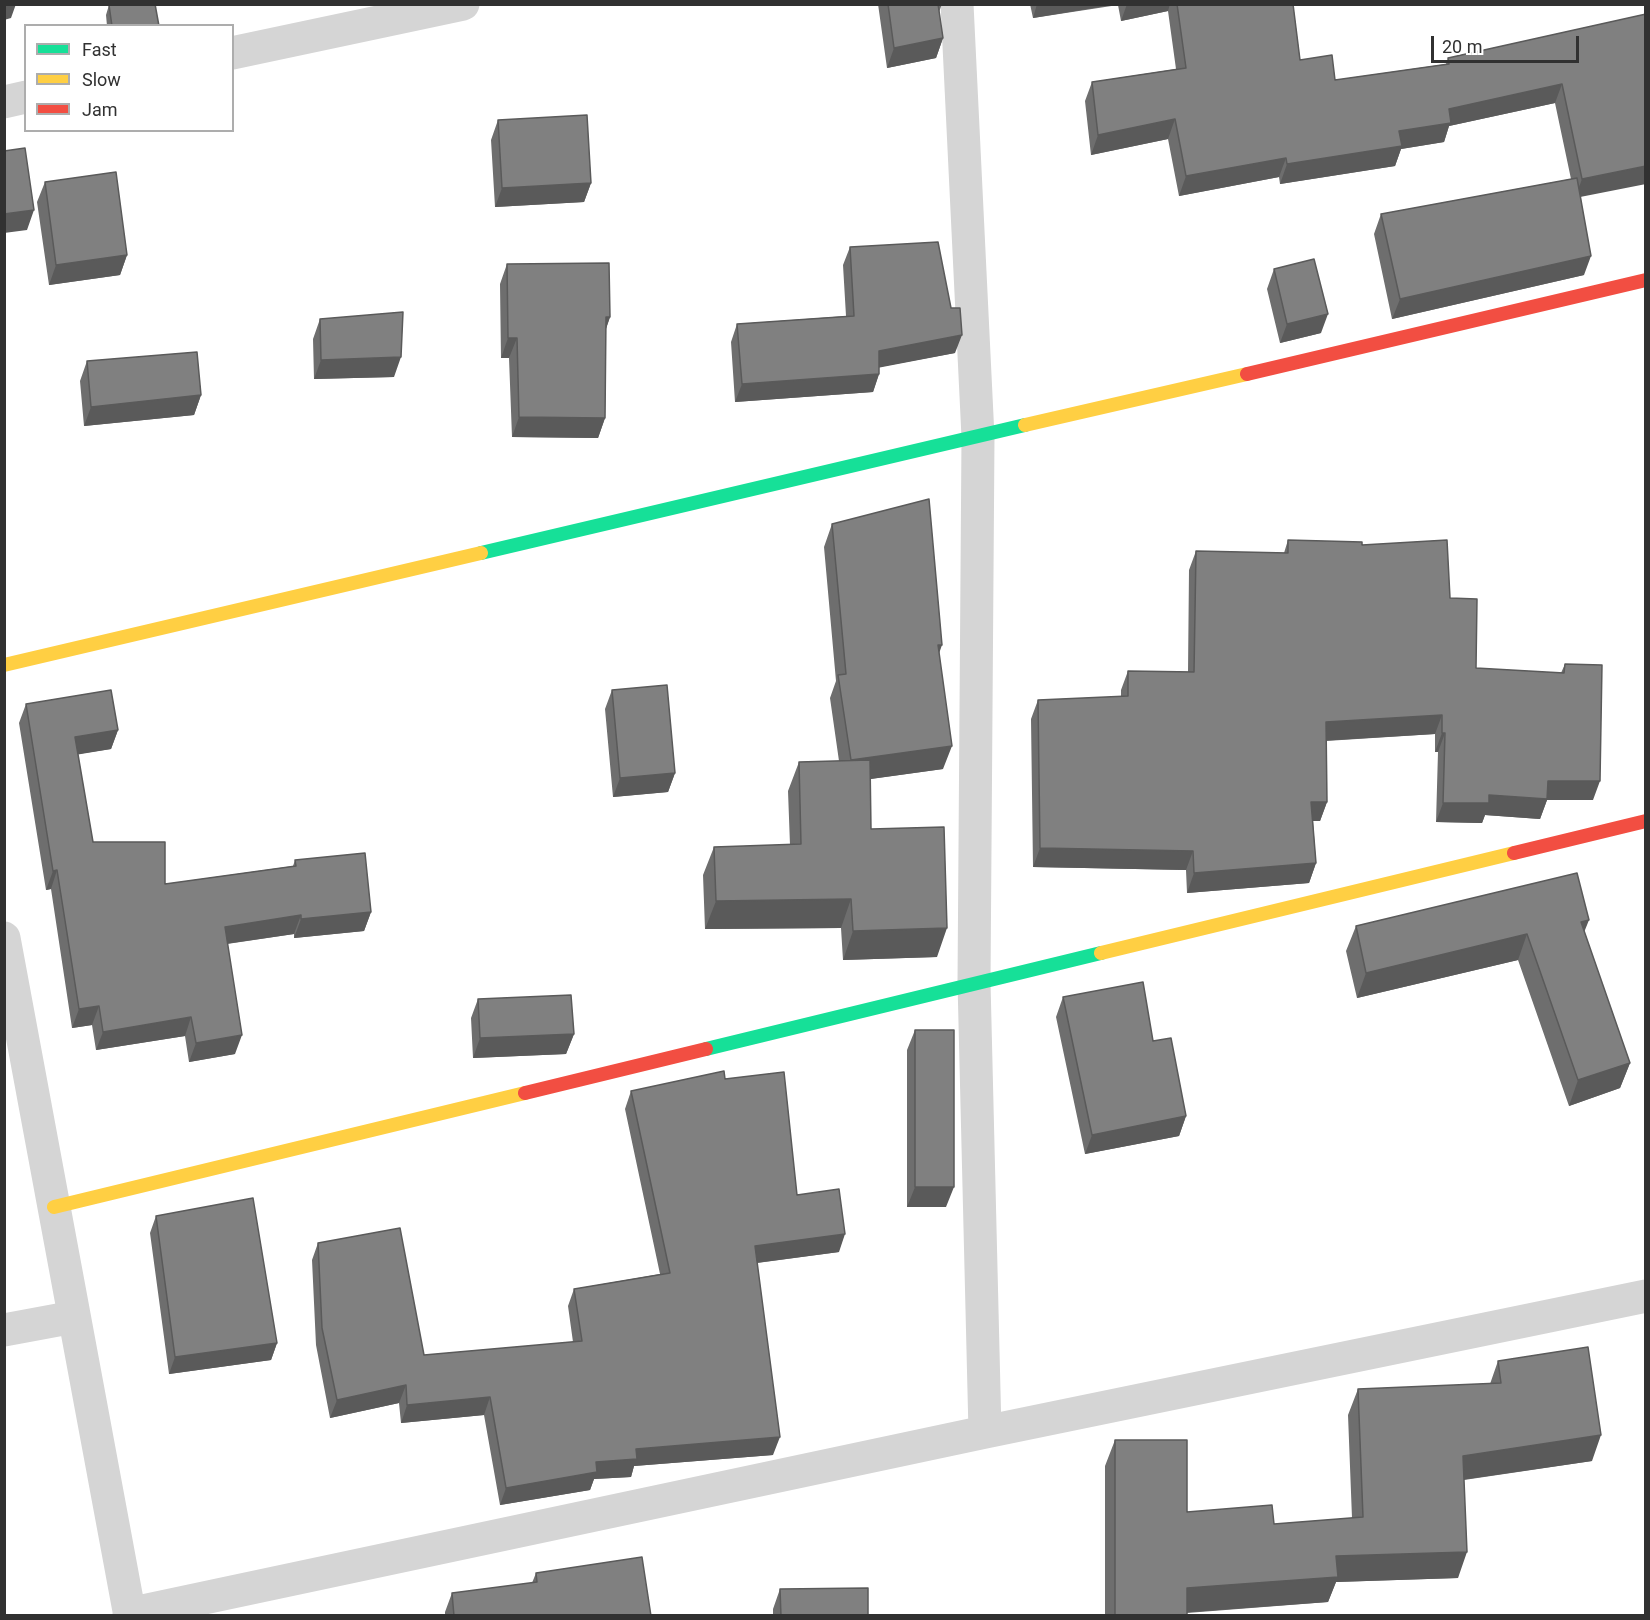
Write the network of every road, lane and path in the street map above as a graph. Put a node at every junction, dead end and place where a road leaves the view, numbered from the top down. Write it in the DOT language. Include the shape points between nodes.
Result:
graph roads {
  1 [pos="463,4"];
  2 [pos="957,4"];
  3 [pos="234,53"];
  4 [pos="24,97"];
  5 [pos="4,102"];
  6 [pos="1646,280"];
  7 [pos="978,437"];
  8 [pos="4,665"];
  9 [pos="1646,821"];
  10 [pos="4,938"];
  11 [pos="974,982"];
  12 [pos="54,1207"];
  13 [pos="1646,1296"];
  14 [pos="75,1317"];
  15 [pos="4,1330"];
  16 [pos="985,1432"];
  17 [pos="130,1615"];
  1 -- 3 [label="street"];
  2 -- 7 [label="street"];
  4 -- 5 [label="street"];
  6 -- 7 [label="street"];
  7 -- 8 [label="street"];
  7 -- 11 [label="street"];
  9 -- 11 [label="street"];
  10 -- 12 [label="street"];
  11 -- 12 [label="street"];
  11 -- 16 [label="street"];
  12 -- 14 [label="street"];
  13 -- 16 [label="street"];
  14 -- 15 [label="street"];
  14 -- 17 [label="street"];
  16 -- 17 [label="street"];
}
